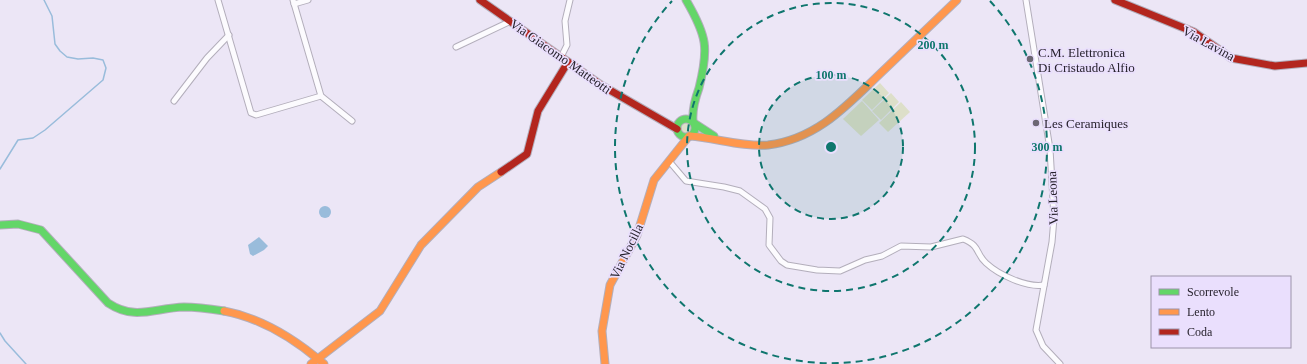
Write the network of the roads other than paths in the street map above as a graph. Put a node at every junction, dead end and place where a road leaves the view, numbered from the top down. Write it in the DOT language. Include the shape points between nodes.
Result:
graph roads {
  1 [pos="218,0"];
  2 [pos="308,0"];
  3 [pos="480,0"];
  4 [pos="570,0"];
  5 [pos="686,0"];
  6 [pos="957,0"];
  7 [pos="1026,0"];
  8 [pos="1115,0"];
  9 [pos="293,2"];
  10 [pos="511,21"];
  11 [pos="228,35"];
  12 [pos="456,47"];
  13 [pos="561,57"];
  14 [pos="568,62"];
  15 [pos="1307,63"];
  16 [pos="321,96"];
  17 [pos="174,101"];
  18 [pos="644,110"];
  19 [pos="692,112"];
  20 [pos="683,119"];
  21 [pos="352,121"];
  22 [pos="693,122"];
  23 [pos="678,131"];
  24 [pos="690,136"];
  25 [pos="719,138"];
  26 [pos="679,147"];
  27 [pos="669,161"];
  28 [pos="0,225"];
  29 [pos="1044,285"];
  30 [pos="321,361"];
  31 [pos="312,364"];
  32 [pos="604,364"];
  33 [pos="1060,364"];
  1 -- 11 [label="street"];
  2 -- 9 [label="street"];
  3 -- 10 [label="street, Via Giacomo Matteotti"];
  4 -- 13 [label="street" via="565,21 567,45"];
  5 -- 19 [label="street" via="700,24 706,52"];
  6 -- 25 [label="street" via="837,116 818,130 790,141 771,144 754,145"];
  7 -- 29 [label="street, Via Leona" via="1050,149 1054,201 1052,242"];
  8 -- 15 [label="street, Via Lavina" via="1194,32 1231,58 1270,65"];
  9 -- 16 [label="street"];
  10 -- 12 [label="street"];
  10 -- 13 [label="street, Via Giacomo Matteotti"];
  11 -- 16 [label="street" via="251,113 254,115"];
  11 -- 17 [label="street"];
  13 -- 14 [label="street, Via Giacomo Matteotti"];
  14 -- 18 [label="street, Via Giacomo Matteotti"];
  14 -- 30 [label="street" via="538,112 527,154 478,187 421,245 380,311"];
  16 -- 21 [label="street"];
  18 -- 20 [label="street" via="667,118"];
  18 -- 23 [label="street"];
  19 -- 20 [label="street"];
  19 -- 22 [label="street"];
  20 -- 22 [label="street"];
  20 -- 23 [label="street" via="677,125"];
  22 -- 24 [label="street" via="694,132"];
  22 -- 25 [label="street" via="705,132"];
  23 -- 24 [label="street" via="684,137"];
  23 -- 26 [label="street"];
  24 -- 25 [label="street"];
  24 -- 26 [label="street, Via Nocilla"];
  26 -- 27 [label="street, Via Nocilla"];
  27 -- 29 [label="street" via="686,181 740,191 765,209 770,218 769,245 787,265 840,271 882,256 901,246 931,247 963,239 975,245 986,263 1000,272 1032,285"];
  27 -- 32 [label="street, Via Nocilla" via="654,180 637,235 610,285 602,331"];
  28 -- 30 [label="street" via="18,224 41,230 108,303 121,312 135,314 185,307 237,314 270,327"];
  29 -- 33 [label="street, Via Leona" via="1036,330 1043,346"];
  30 -- 31 [label="street"];
}
